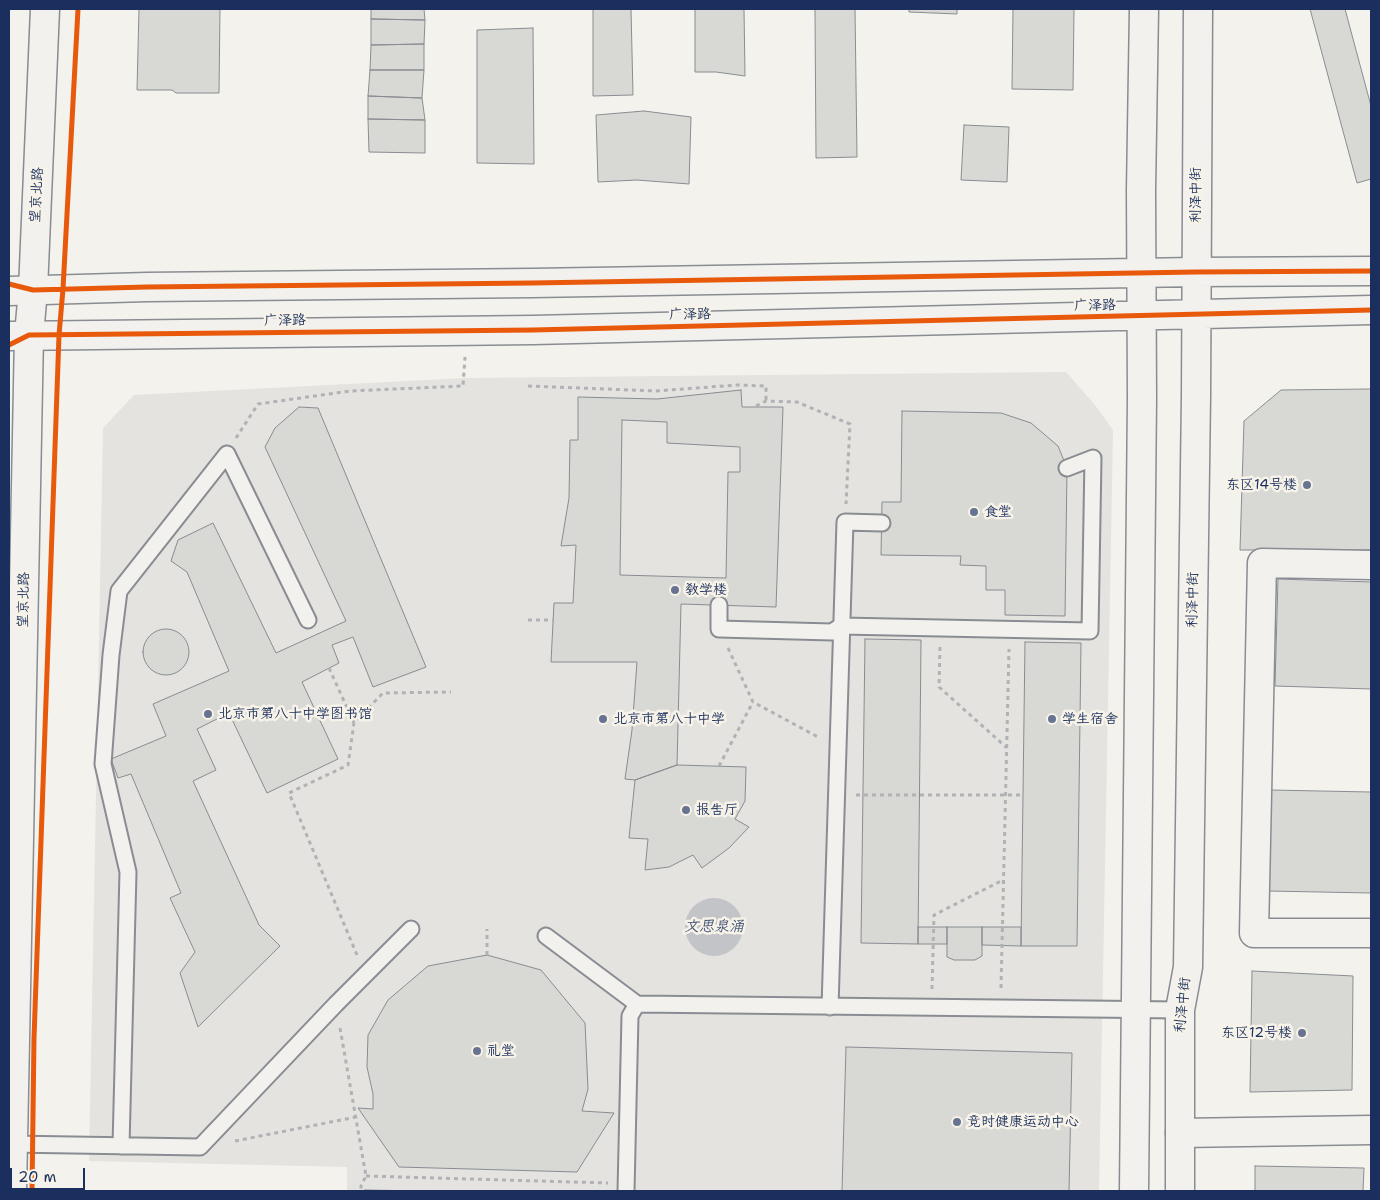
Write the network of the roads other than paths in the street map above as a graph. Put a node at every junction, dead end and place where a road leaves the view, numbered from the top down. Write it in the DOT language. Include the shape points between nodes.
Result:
graph roads {
  1 [pos="46,9"];
  2 [pos="1144,9"];
  3 [pos="1198,9"];
  4 [pos="1371,271"];
  5 [pos="1196,272"];
  6 [pos="1141,273"];
  7 [pos="17,288"];
  8 [pos="1371,310"];
  9 [pos="1142,316"];
  10 [pos="1196,316"];
  11 [pos="15,339"];
  12 [pos="1067,468"];
  13 [pos="882,522"];
  14 [pos="1371,565"];
  15 [pos="719,606"];
  16 [pos="308,620"];
  17 [pos="841,626"];
  18 [pos="411,929"];
  19 [pos="1371,933"];
  20 [pos="546,936"];
  21 [pos="637,1004"];
  22 [pos="830,1007"];
  23 [pos="1136,1009"];
  24 [pos="1180,1010"];
  25 [pos="1371,1130"];
  26 [pos="1180,1133"];
  27 [pos="11,1144"];
  28 [pos="121,1146"];
  29 [pos="626,1187"];
  30 [pos="12,1191"];
  31 [pos="1134,1191"];
  32 [pos="1180,1191"];
  1 -- 7 [label="main road, 望京北路"];
  2 -- 6 [label="main road"];
  3 -- 5 [label="main road, 利泽中街"];
  4 -- 5 [label="main road"];
  5 -- 6 [label="main road"];
  5 -- 10 [label="main road, 利泽中街"];
  6 -- 7 [label="main road"];
  6 -- 9 [label="main road"];
  7 -- 11 [label="main road, 望京北路"];
  8 -- 10 [label="main road, 广泽路"];
  9 -- 10 [label="main road, 广泽路"];
  9 -- 11 [label="main road, 广泽路"];
  9 -- 23 [label="main road"];
  10 -- 24 [label="main road, 利泽中街" via="1188,967"];
  11 -- 27 [label="main road, 望京北路"];
  12 -- 17 [label="lane" via="1093,458 1090,631"];
  13 -- 17 [label="lane" via="845,522"];
  14 -- 19 [label="main road" via="1262,563 1254,933"];
  15 -- 17 [label="lane" via="719,629 832,632"];
  16 -- 28 [label="lane" via="227,454 119,591 103,764 128,872"];
  17 -- 22 [label="lane"];
  18 -- 28 [label="lane" via="200,1148"];
  20 -- 21 [label="lane"];
  21 -- 22 [label="lane"];
  21 -- 29 [label="lane" via="630,1016"];
  22 -- 23 [label="lane"];
  23 -- 24 [label="lane"];
  23 -- 31 [label="main road"];
  24 -- 26 [label="main road, 利泽中街"];
  25 -- 26 [label="main road"];
  26 -- 32 [label="main road, 利泽中街"];
  27 -- 28 [label="lane"];
  27 -- 30 [label="main road, 望京北路"];
}
